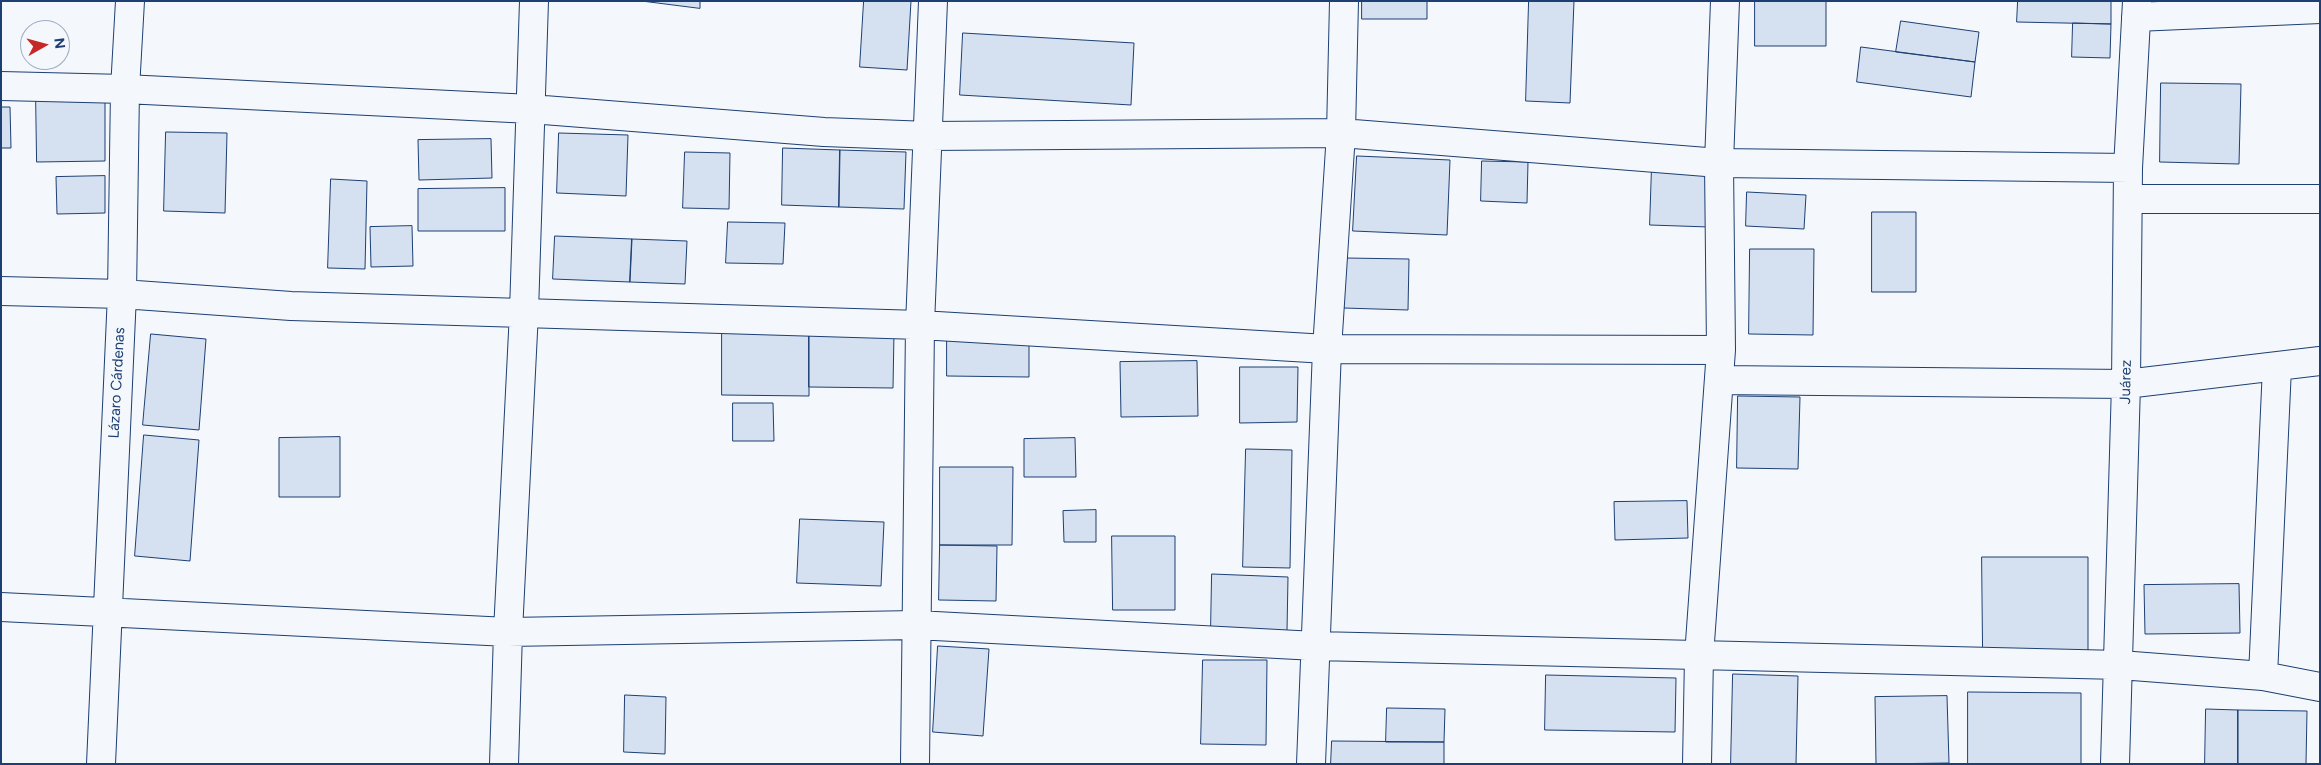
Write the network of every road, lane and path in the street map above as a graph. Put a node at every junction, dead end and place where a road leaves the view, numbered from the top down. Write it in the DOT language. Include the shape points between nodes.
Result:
graph roads {
  1 [pos="130,1"];
  2 [pos="534,1"];
  3 [pos="933,1"];
  4 [pos="1344,1"];
  5 [pos="1725,1"];
  6 [pos="2136,9"];
  7 [pos="2320,9"];
  8 [pos="1,86"];
  9 [pos="126,89"];
  10 [pos="531,109"];
  11 [pos="1341,133"];
  12 [pos="929,136"];
  13 [pos="1719,163"];
  14 [pos="2128,168"];
  15 [pos="2130,199"];
  16 [pos="2320,199"];
  17 [pos="1,292"];
  18 [pos="122,294"];
  19 [pos="524,312"];
  20 [pos="920,325"];
  21 [pos="1328,349"];
  22 [pos="1721,350"];
  23 [pos="2320,361"];
  24 [pos="2277,367"];
  25 [pos="1719,380"];
  26 [pos="2126,384"];
  27 [pos="1,607"];
  28 [pos="106,611"];
  29 [pos="916,626"];
  30 [pos="508,632"];
  31 [pos="1316,646"];
  32 [pos="1699,656"];
  33 [pos="2120,665"];
  34 [pos="2263,676"];
  35 [pos="2320,687"];
  36 [pos="101,764"];
  37 [pos="504,764"];
  38 [pos="915,764"];
  39 [pos="1311,764"];
  40 [pos="1697,764"];
  41 [pos="2115,764"];
  1 -- 9 [label="street, Lázaro Cárdenas"];
  2 -- 10 [label="street"];
  3 -- 12 [label="street"];
  4 -- 11 [label="street"];
  5 -- 13 [label="street"];
  6 -- 7 [label="street"];
  6 -- 14 [label="street, Juárez"];
  8 -- 9 [label="street"];
  9 -- 10 [label="street"];
  9 -- 18 [label="street, Lázaro Cárdenas"];
  10 -- 12 [label="street" via="824,132"];
  10 -- 19 [label="street"];
  11 -- 12 [label="street"];
  11 -- 13 [label="street"];
  11 -- 21 [label="street"];
  12 -- 20 [label="street"];
  13 -- 14 [label="street"];
  13 -- 22 [label="street"];
  14 -- 15 [label="street, Juárez"];
  15 -- 16 [label="street"];
  15 -- 26 [label="street, Juárez"];
  17 -- 18 [label="street"];
  18 -- 19 [label="street" via="291,306"];
  18 -- 28 [label="street, Lázaro Cárdenas"];
  19 -- 20 [label="street"];
  19 -- 30 [label="street"];
  20 -- 21 [label="street"];
  20 -- 29 [label="street"];
  21 -- 22 [label="street"];
  21 -- 31 [label="street"];
  22 -- 25 [label="street"];
  23 -- 24 [label="street"];
  24 -- 26 [label="street"];
  24 -- 34 [label="street"];
  25 -- 26 [label="street"];
  25 -- 32 [label="street"];
  26 -- 33 [label="street, Juárez"];
  27 -- 28 [label="street"];
  28 -- 30 [label="street"];
  28 -- 36 [label="street, Lázaro Cárdenas"];
  29 -- 30 [label="street"];
  29 -- 31 [label="street"];
  29 -- 38 [label="street"];
  30 -- 37 [label="street"];
  31 -- 32 [label="street"];
  31 -- 39 [label="street"];
  32 -- 33 [label="street"];
  32 -- 40 [label="street"];
  33 -- 34 [label="street"];
  33 -- 41 [label="street, Juárez"];
  34 -- 35 [label="street"];
}
